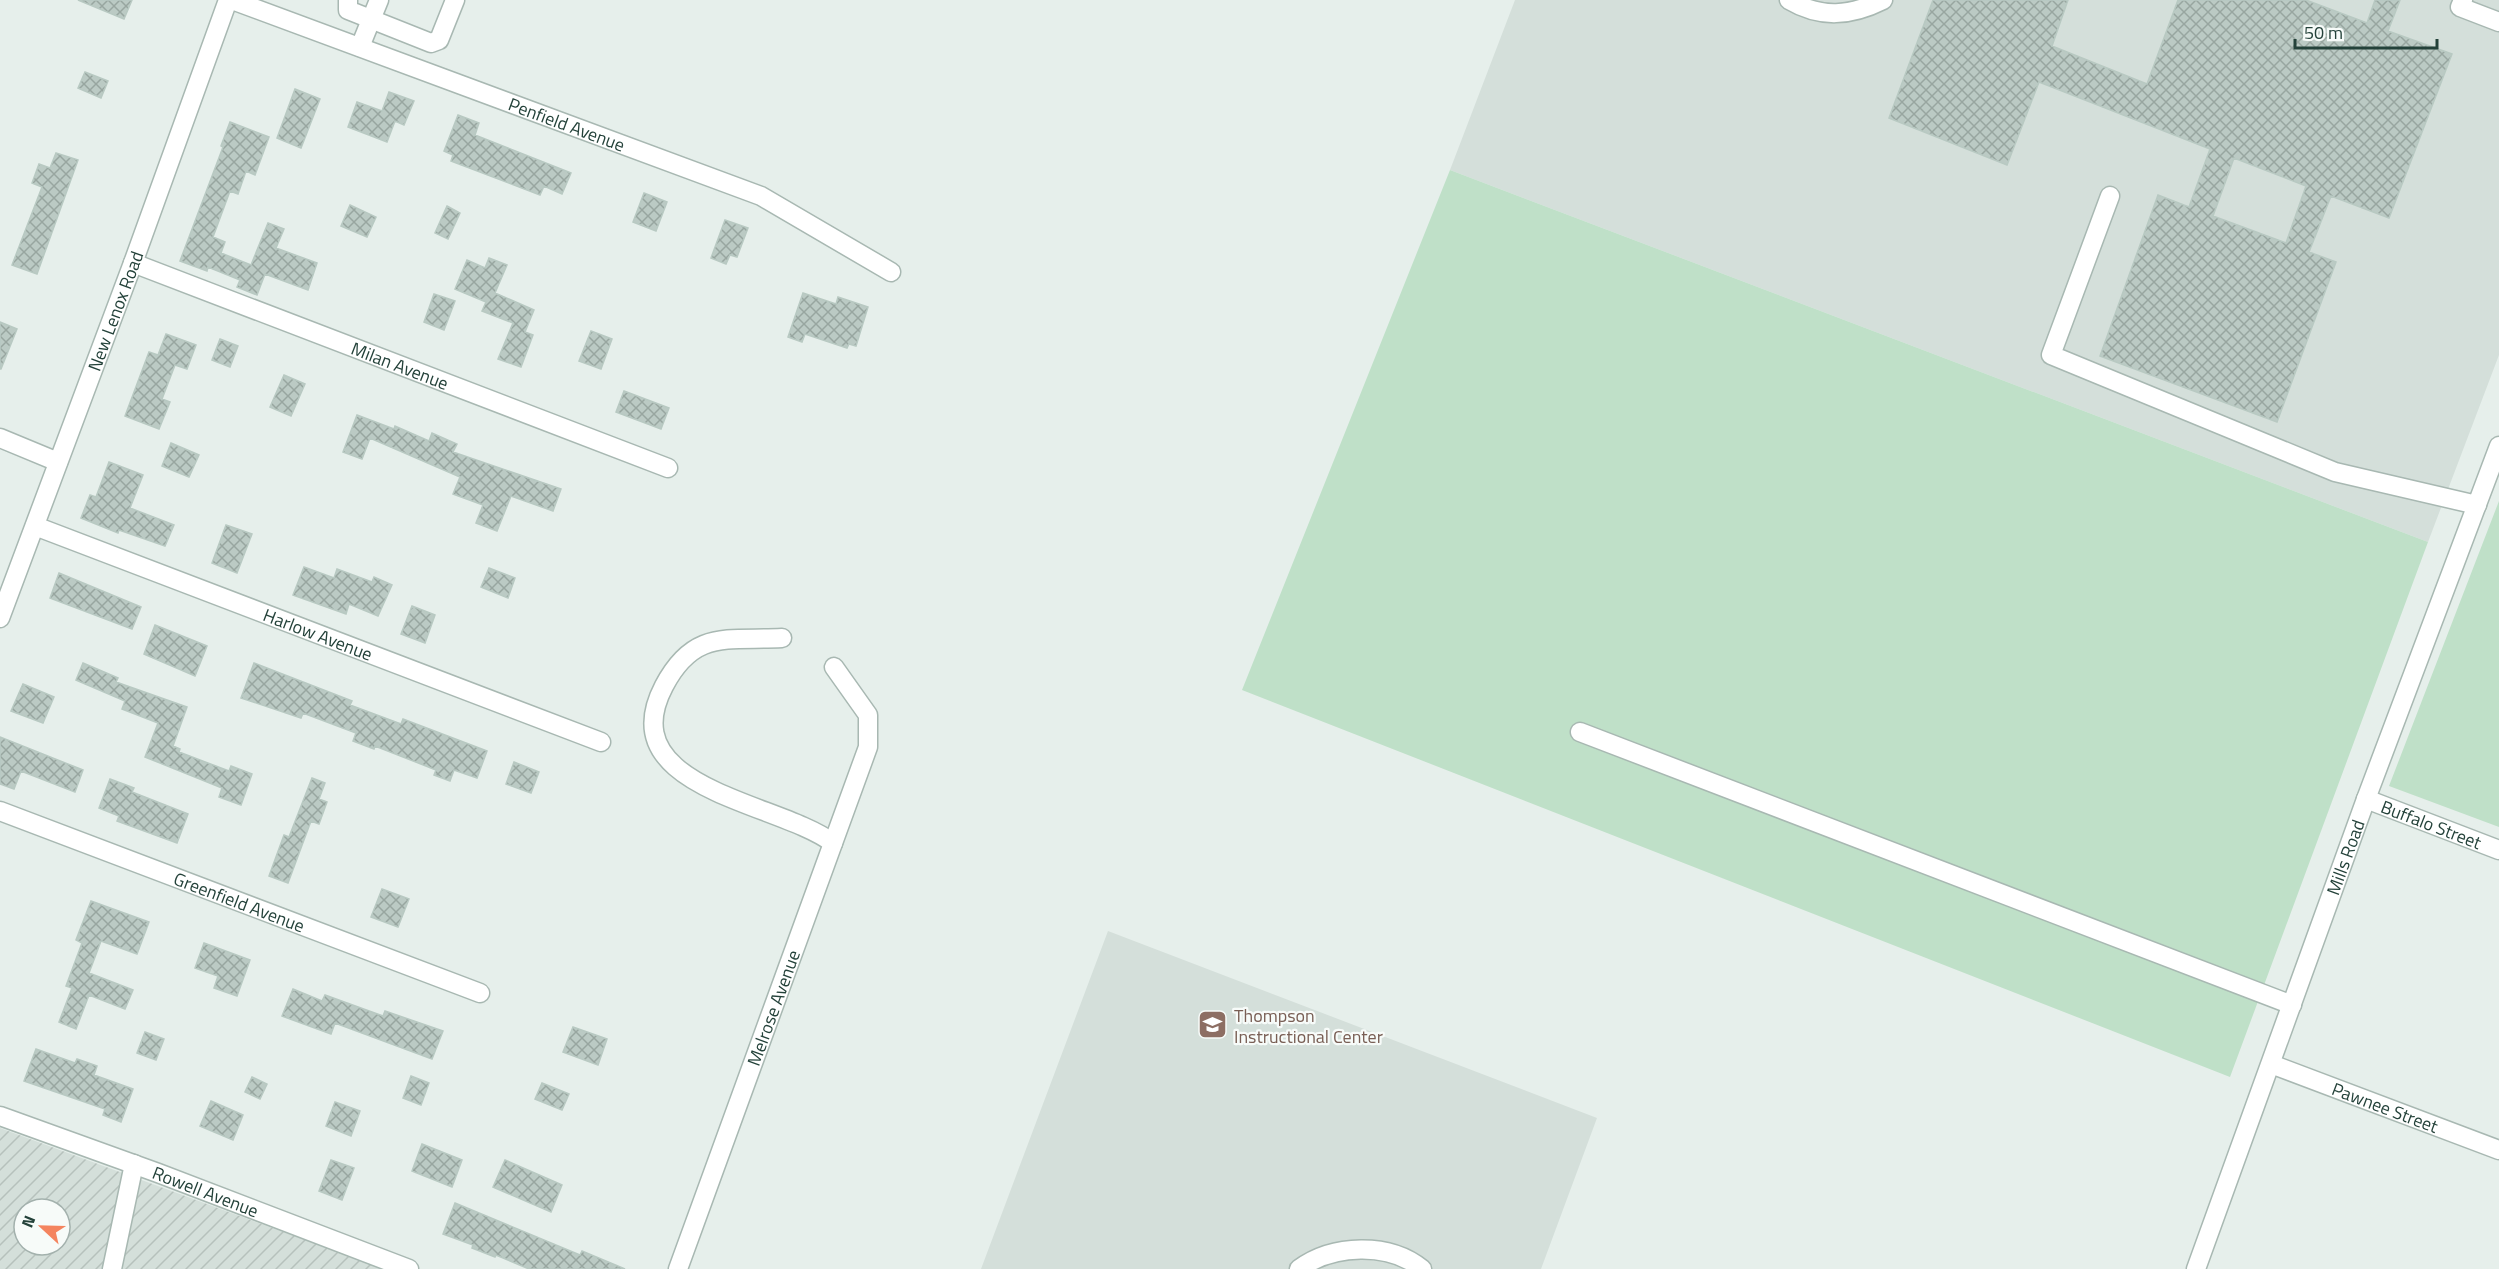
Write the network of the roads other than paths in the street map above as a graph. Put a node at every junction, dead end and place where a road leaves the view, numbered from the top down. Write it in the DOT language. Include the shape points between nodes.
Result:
graph roads {
  1 [pos="228,0"];
  2 [pos="232,0"];
  3 [pos="348,0"];
  4 [pos="379,0"];
  5 [pos="455,0"];
  6 [pos="1789,0"];
  7 [pos="1883,0"];
  8 [pos="2463,0"];
  9 [pos="372,19"];
  10 [pos="2499,22"];
  11 [pos="360,47"];
  12 [pos="2110,196"];
  13 [pos="133,263"];
  14 [pos="891,272"];
  15 [pos="0,438"];
  16 [pos="2499,446"];
  17 [pos="58,462"];
  18 [pos="668,468"];
  19 [pos="2477,505"];
  20 [pos="35,525"];
  21 [pos="0,618"];
  22 [pos="782,638"];
  23 [pos="834,667"];
  24 [pos="1580,732"];
  25 [pos="601,742"];
  26 [pos="2366,799"];
  27 [pos="0,811"];
  28 [pos="833,843"];
  29 [pos="2499,850"];
  30 [pos="480,993"];
  31 [pos="2292,1005"];
  32 [pos="2271,1064"];
  33 [pos="0,1116"];
  34 [pos="2499,1150"];
  35 [pos="134,1164"];
  36 [pos="112,1269"];
  37 [pos="409,1269"];
  38 [pos="678,1269"];
  39 [pos="1299,1269"];
  40 [pos="1422,1269"];
  41 [pos="2196,1269"];
  1 -- 13 [label="street, New Lenox Road"];
  2 -- 11 [label="street, Penfield Avenue"];
  3 -- 9 [label="street" via="348,10"];
  4 -- 9 [label="street"];
  5 -- 9 [label="street" via="439,40 431,43"];
  6 -- 7 [label="street" via="1806,10 1838,15"];
  8 -- 10 [label="street" via="2460,7"];
  9 -- 11 [label="street"];
  11 -- 14 [label="street, Penfield Avenue" via="761,196"];
  12 -- 19 [label="street" via="2051,355 2336,472"];
  13 -- 17 [label="street, New Lenox Road"];
  13 -- 18 [label="street, Milan Avenue"];
  15 -- 17 [label="street"];
  16 -- 19 [label="street, Mills Road"];
  17 -- 20 [label="street, New Lenox Road"];
  19 -- 26 [label="street, Mills Road"];
  20 -- 21 [label="street, New Lenox Road"];
  20 -- 25 [label="street, Harlow Avenue"];
  22 -- 28 [label="street" via="720,641 687,652 662,689 654,735 660,750 686,776 817,831"];
  23 -- 28 [label="street, Melrose Avenue" via="868,715 868,747"];
  24 -- 31 [label="street"];
  26 -- 29 [label="street, Buffalo Street"];
  26 -- 31 [label="street, Mills Road"];
  27 -- 30 [label="street, Greenfield Avenue"];
  28 -- 38 [label="street, Melrose Avenue"];
  31 -- 32 [label="street, Mills Road"];
  32 -- 34 [label="street, Pawnee Street"];
  32 -- 41 [label="street, Mills Road"];
  33 -- 35 [label="street, Rowell Avenue"];
  35 -- 36 [label="street"];
  35 -- 37 [label="street, Rowell Avenue"];
  39 -- 40 [label="street" via="1333,1253 1357,1249 1396,1256"];
}
